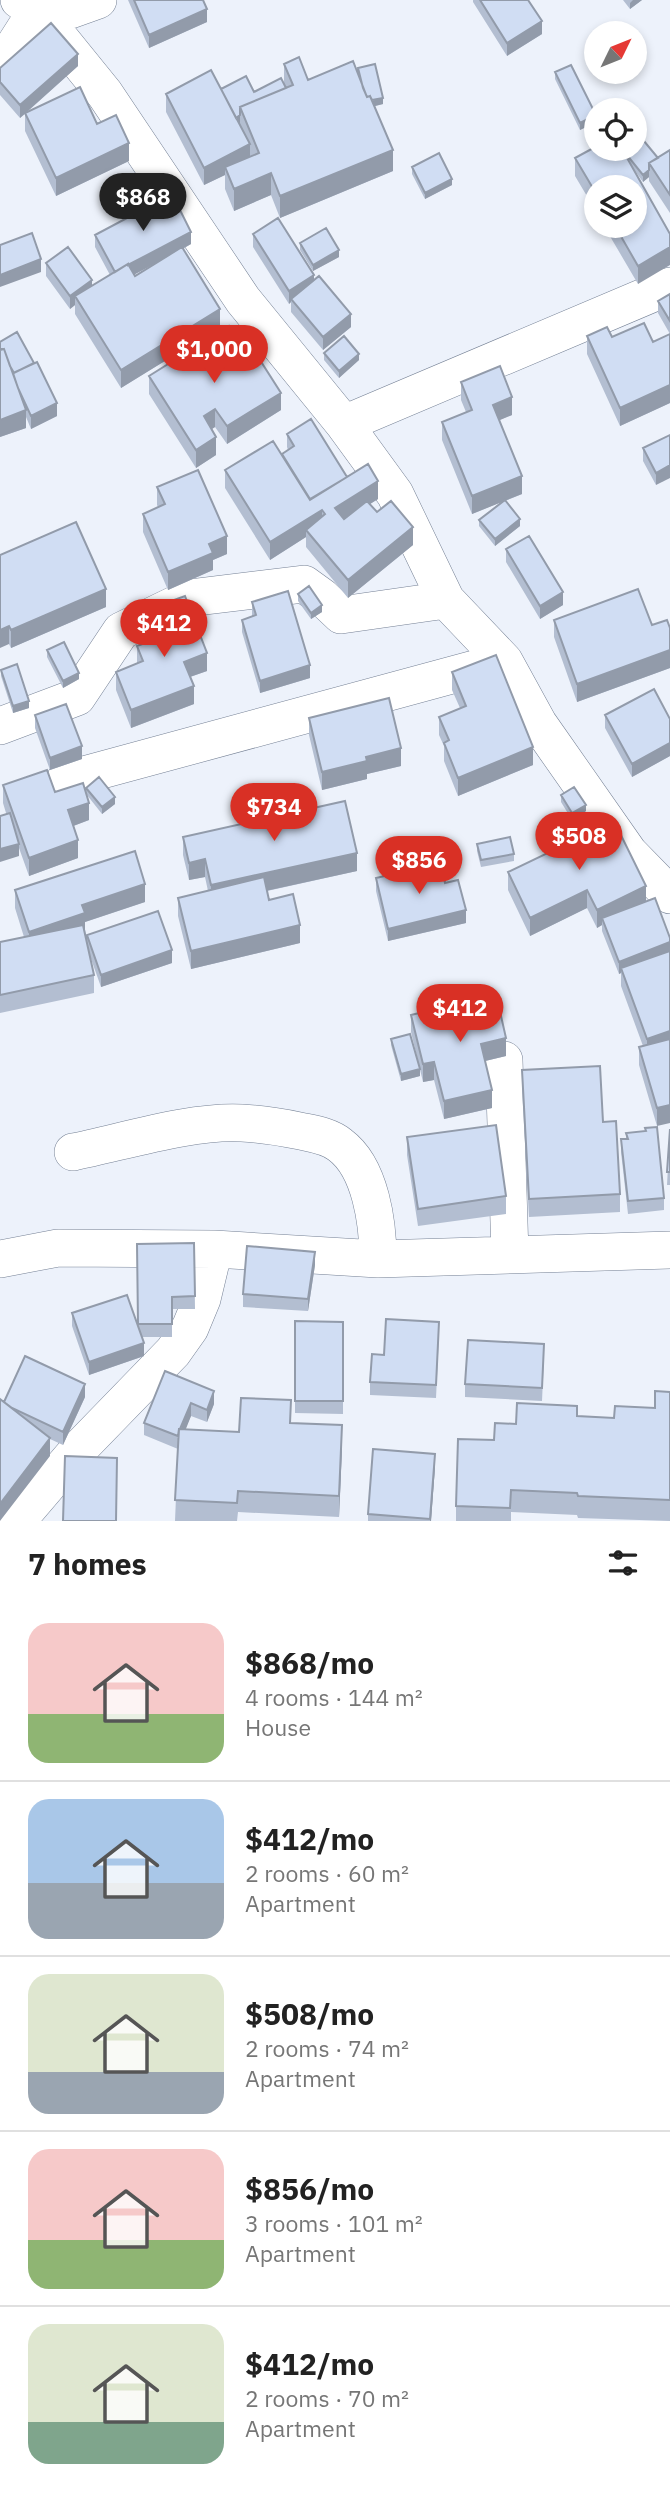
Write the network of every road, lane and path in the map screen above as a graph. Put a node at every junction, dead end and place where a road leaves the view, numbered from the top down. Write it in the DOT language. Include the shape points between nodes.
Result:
graph roads {
  1 [pos="98,0"];
  2 [pos="28,5"];
  3 [pos="0,68"];
  4 [pos="670,286"];
  5 [pos="344,424"];
  6 [pos="446,600"];
  7 [pos="504,661"];
  8 [pos="0,726"];
  9 [pos="65,779"];
  10 [pos="670,895"];
  11 [pos="504,1060"];
  12 [pos="73,1152"];
  13 [pos="215,1249"];
  14 [pos="670,1250"];
  15 [pos="510,1255"];
  16 [pos="0,1259"];
  17 [pos="378,1259"];
  18 [pos="18,1521"];
  1 -- 2 [label="street" via="70,10"];
  2 -- 3 [label="street"];
  2 -- 5 [label="street" via="105,94 243,300"];
  4 -- 5 [label="street"];
  5 -- 6 [label="street" via="395,494"];
  6 -- 7 [label="street"];
  6 -- 8 [label="street" via="341,615 304,584 189,598 121,631 77,697"];
  7 -- 9 [label="street"];
  7 -- 10 [label="street" via="538,723 629,853"];
  11 -- 15 [label="street"];
  12 -- 17 [label="street" via="240,1122 328,1138 356,1162 375,1212"];
  13 -- 16 [label="street" via="58,1248"];
  13 -- 17 [label="street"];
  13 -- 18 [label="street" via="202,1299 177,1347 76,1451"];
  14 -- 15 [label="street"];
  15 -- 17 [label="street"];
}
